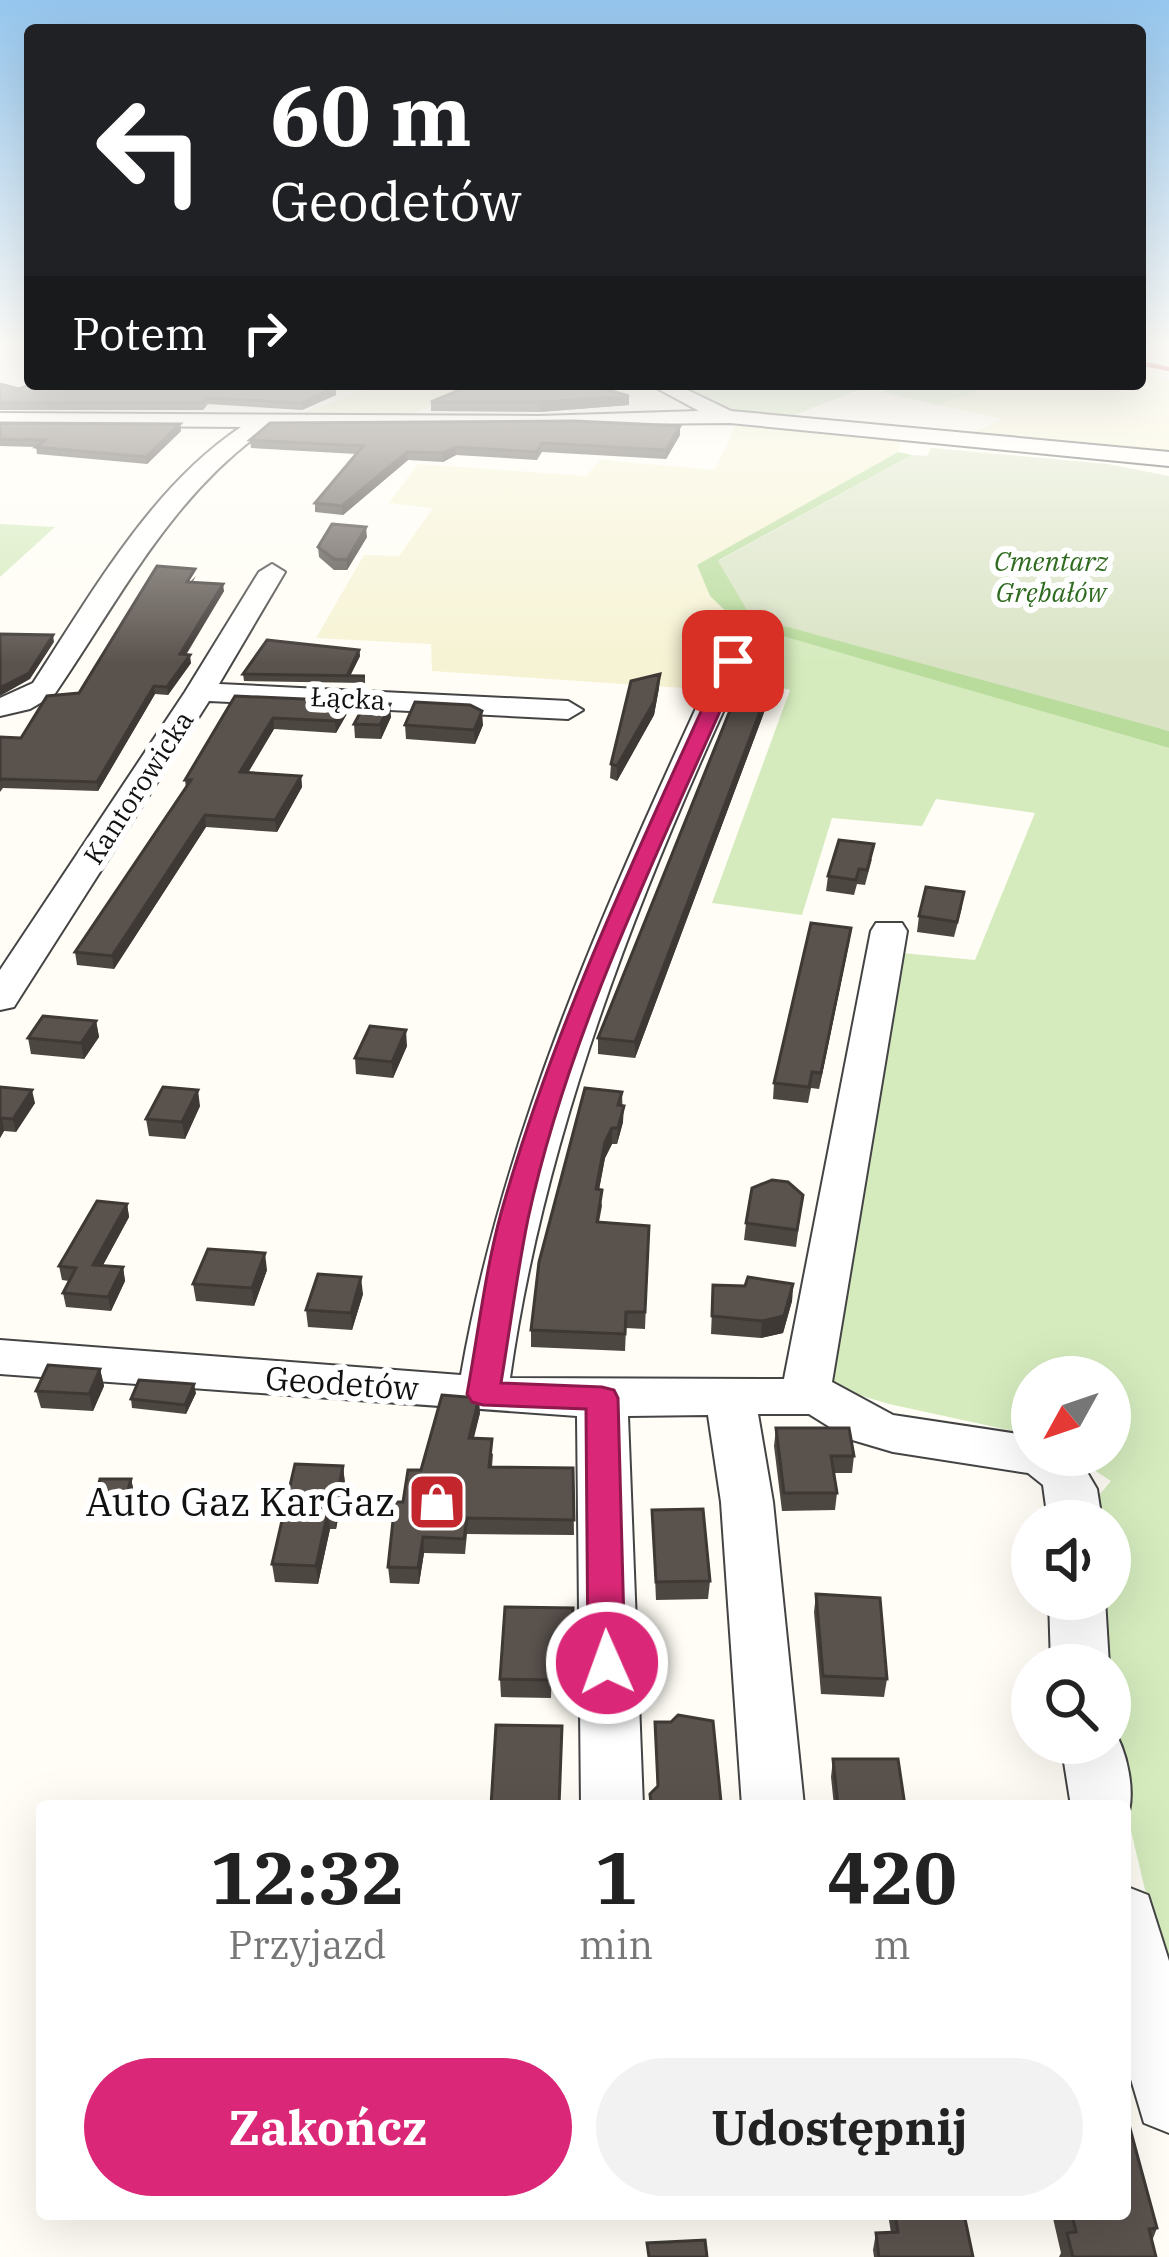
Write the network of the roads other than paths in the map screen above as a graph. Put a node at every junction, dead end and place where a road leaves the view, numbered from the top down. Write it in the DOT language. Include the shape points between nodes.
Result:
graph roads {
  1 [pos="219,453"];
  2 [pos="1122,453"];
  3 [pos="1169,459"];
  4 [pos="272,572"];
  5 [pos="733,661"];
  6 [pos="200,692"];
  7 [pos="0,707"];
  8 [pos="568,710"];
  9 [pos="889,931"];
  10 [pos="0,1000"];
  11 [pos="0,1357"];
  12 [pos="483,1394"];
  13 [pos="730,1396"];
  14 [pos="805,1396"];
  15 [pos="602,1398"];
  16 [pos="1011,1451"];
  17 [pos="1095,1764"];
  18 [pos="612,1800"];
  19 [pos="772,1800"];
  20 [pos="1101,1800"];
  21 [pos="1131,1941"];
  22 [pos="1169,2098"];
  1 -- 7 [label="street" via="182,490 44,689"];
  2 -- 3 [label="street"];
  4 -- 6 [label="street, Kantorowicka"];
  5 -- 12 [label="street" via="561,1065 514,1217"];
  6 -- 8 [label="street, Łącka"];
  6 -- 10 [label="street, Kantorowicka"];
  9 -- 14 [label="street"];
  11 -- 12 [label="street, Geodetów"];
  12 -- 15 [label="street, Geodetów"];
  13 -- 14 [label="street, Geodetów"];
  13 -- 15 [label="street, Geodetów"];
  13 -- 19 [label="street"];
  14 -- 16 [label="street, Geodetów" via="820,1396 843,1418 873,1429"];
  15 -- 18 [label="street"];
  17 -- 20 [label="street"];
  21 -- 22 [label="street"];
}
